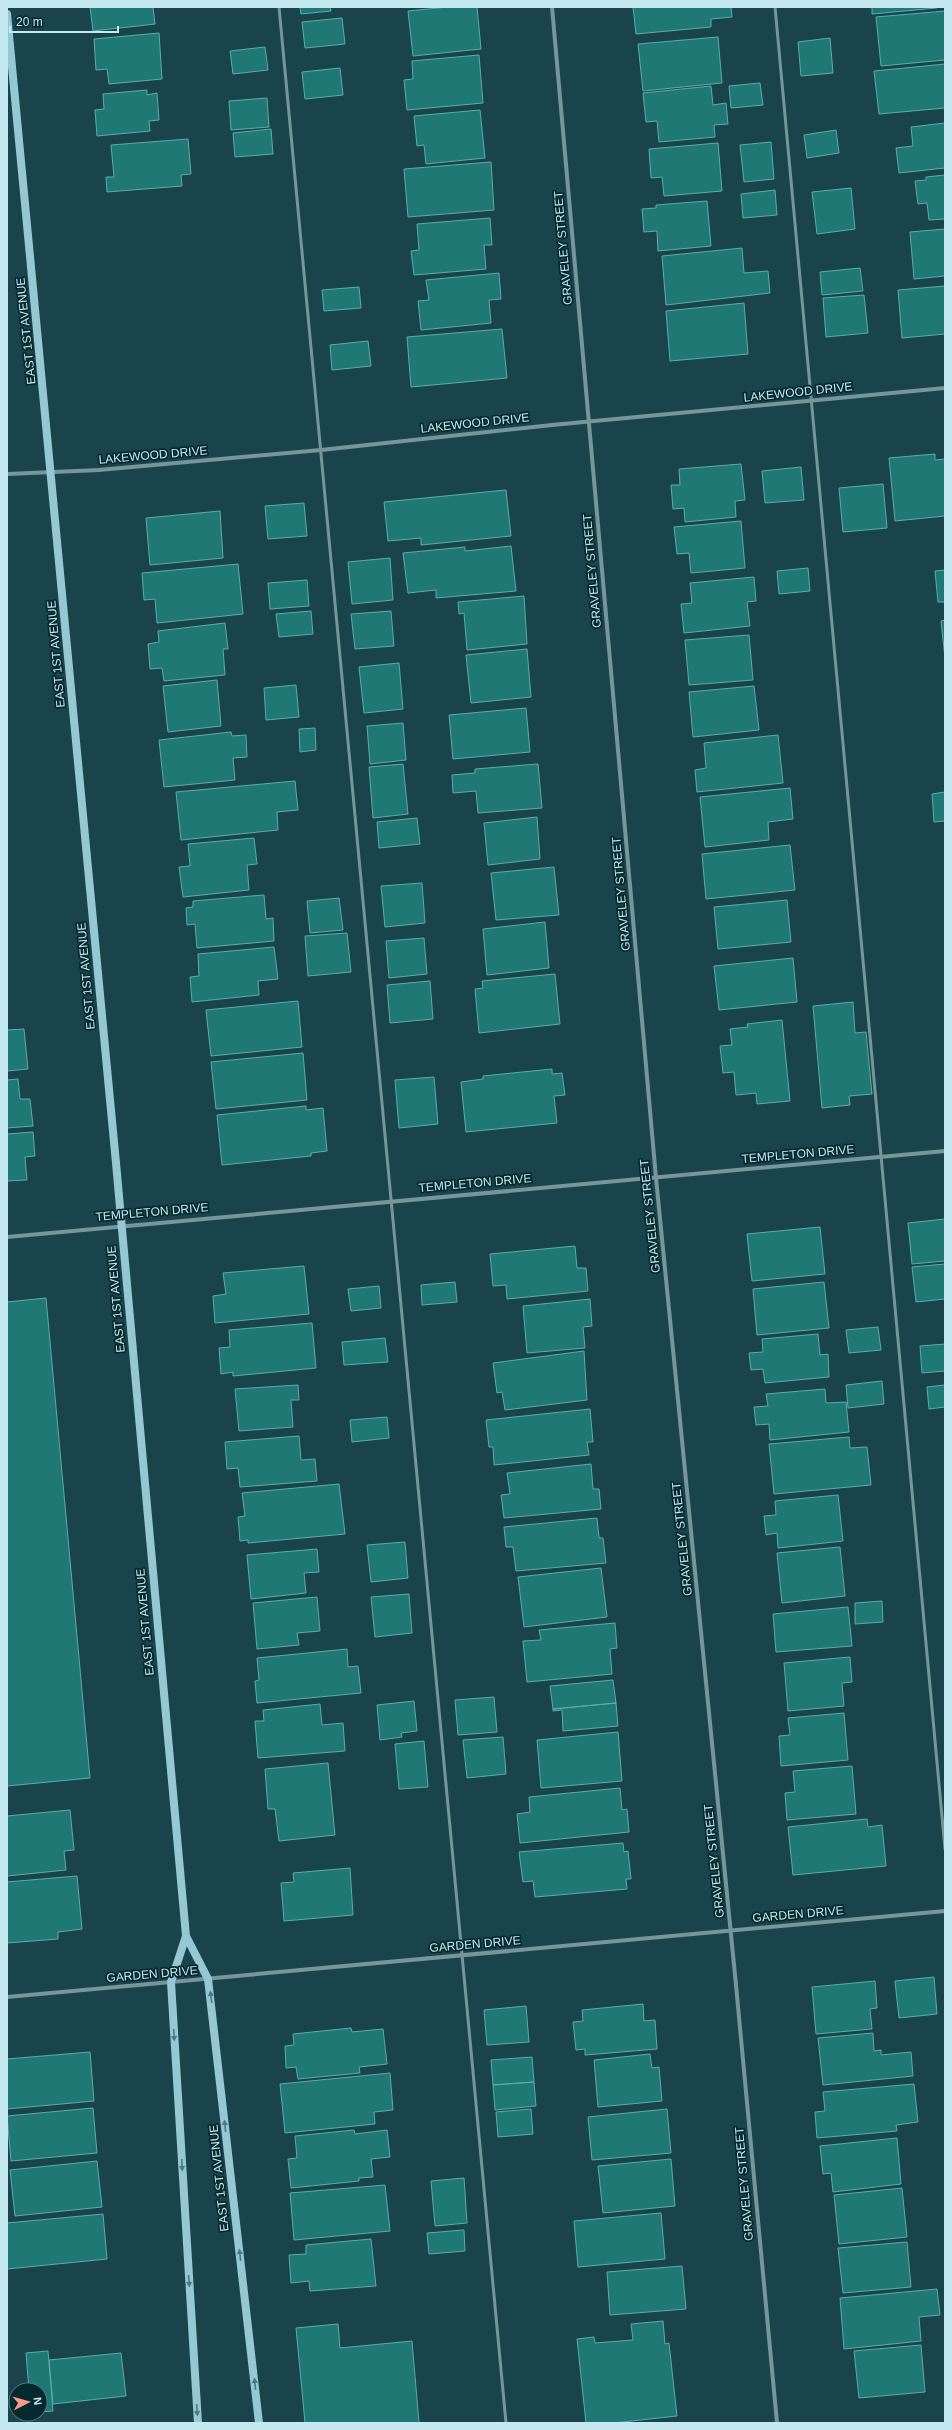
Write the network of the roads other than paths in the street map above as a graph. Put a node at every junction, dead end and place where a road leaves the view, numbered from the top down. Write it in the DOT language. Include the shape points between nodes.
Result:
graph roads {
  1 [pos="279,7"];
  2 [pos="552,7"];
  3 [pos="775,7"];
  4 [pos="7,14"];
  5 [pos="945,388"];
  6 [pos="811,400"];
  7 [pos="589,422"];
  8 [pos="321,450"];
  9 [pos="51,471"];
  10 [pos="7,474"];
  11 [pos="945,1151"];
  12 [pos="881,1156"];
  13 [pos="656,1178"];
  14 [pos="391,1200"];
  15 [pos="121,1226"];
  16 [pos="7,1237"];
  17 [pos="945,1849"];
  18 [pos="945,1911"];
  19 [pos="731,1930"];
  20 [pos="186,1936"];
  21 [pos="462,1955"];
  22 [pos="208,1979"];
  23 [pos="171,1982"];
  24 [pos="7,1997"];
  25 [pos="198,2423"];
  26 [pos="259,2423"];
  27 [pos="506,2423"];
  28 [pos="777,2423"];
  1 -- 8 [label="lane"];
  2 -- 7 [label="street, GRAVELEY STREET"];
  3 -- 6 [label="lane"];
  4 -- 9 [label="main road, EAST 1ST AVENUE"];
  5 -- 6 [label="street, LAKEWOOD DRIVE"];
  6 -- 7 [label="street, LAKEWOOD DRIVE"];
  6 -- 12 [label="lane"];
  7 -- 8 [label="street, LAKEWOOD DRIVE"];
  7 -- 13 [label="street, GRAVELEY STREET"];
  8 -- 9 [label="street, LAKEWOOD DRIVE" via="99,470"];
  8 -- 14 [label="lane"];
  9 -- 10 [label="street, LAKEWOOD DRIVE"];
  9 -- 15 [label="main road, EAST 1ST AVENUE"];
  11 -- 12 [label="street, TEMPLETON DRIVE"];
  12 -- 13 [label="street, TEMPLETON DRIVE"];
  12 -- 17 [label="lane"];
  13 -- 14 [label="street, TEMPLETON DRIVE"];
  13 -- 19 [label="street, GRAVELEY STREET"];
  14 -- 15 [label="street, TEMPLETON DRIVE"];
  14 -- 21 [label="lane"];
  15 -- 16 [label="street, TEMPLETON DRIVE"];
  15 -- 20 [label="main road, EAST 1ST AVENUE"];
  18 -- 19 [label="street, GARDEN DRIVE"];
  19 -- 21 [label="street, GARDEN DRIVE"];
  19 -- 28 [label="street, GRAVELEY STREET"];
  20 -- 22 [label="main road, EAST 1ST AVENUE"];
  20 -- 23 [label="main road, EAST 1ST AVENUE"];
  21 -- 22 [label="street, GARDEN DRIVE"];
  21 -- 27 [label="lane"];
  22 -- 23 [label="street, GARDEN DRIVE"];
  26 -- 22 [label="main road, EAST 1ST AVENUE, one-way"];
  23 -- 24 [label="street, GARDEN DRIVE"];
  23 -- 25 [label="main road, EAST 1ST AVENUE, one-way"];
}
